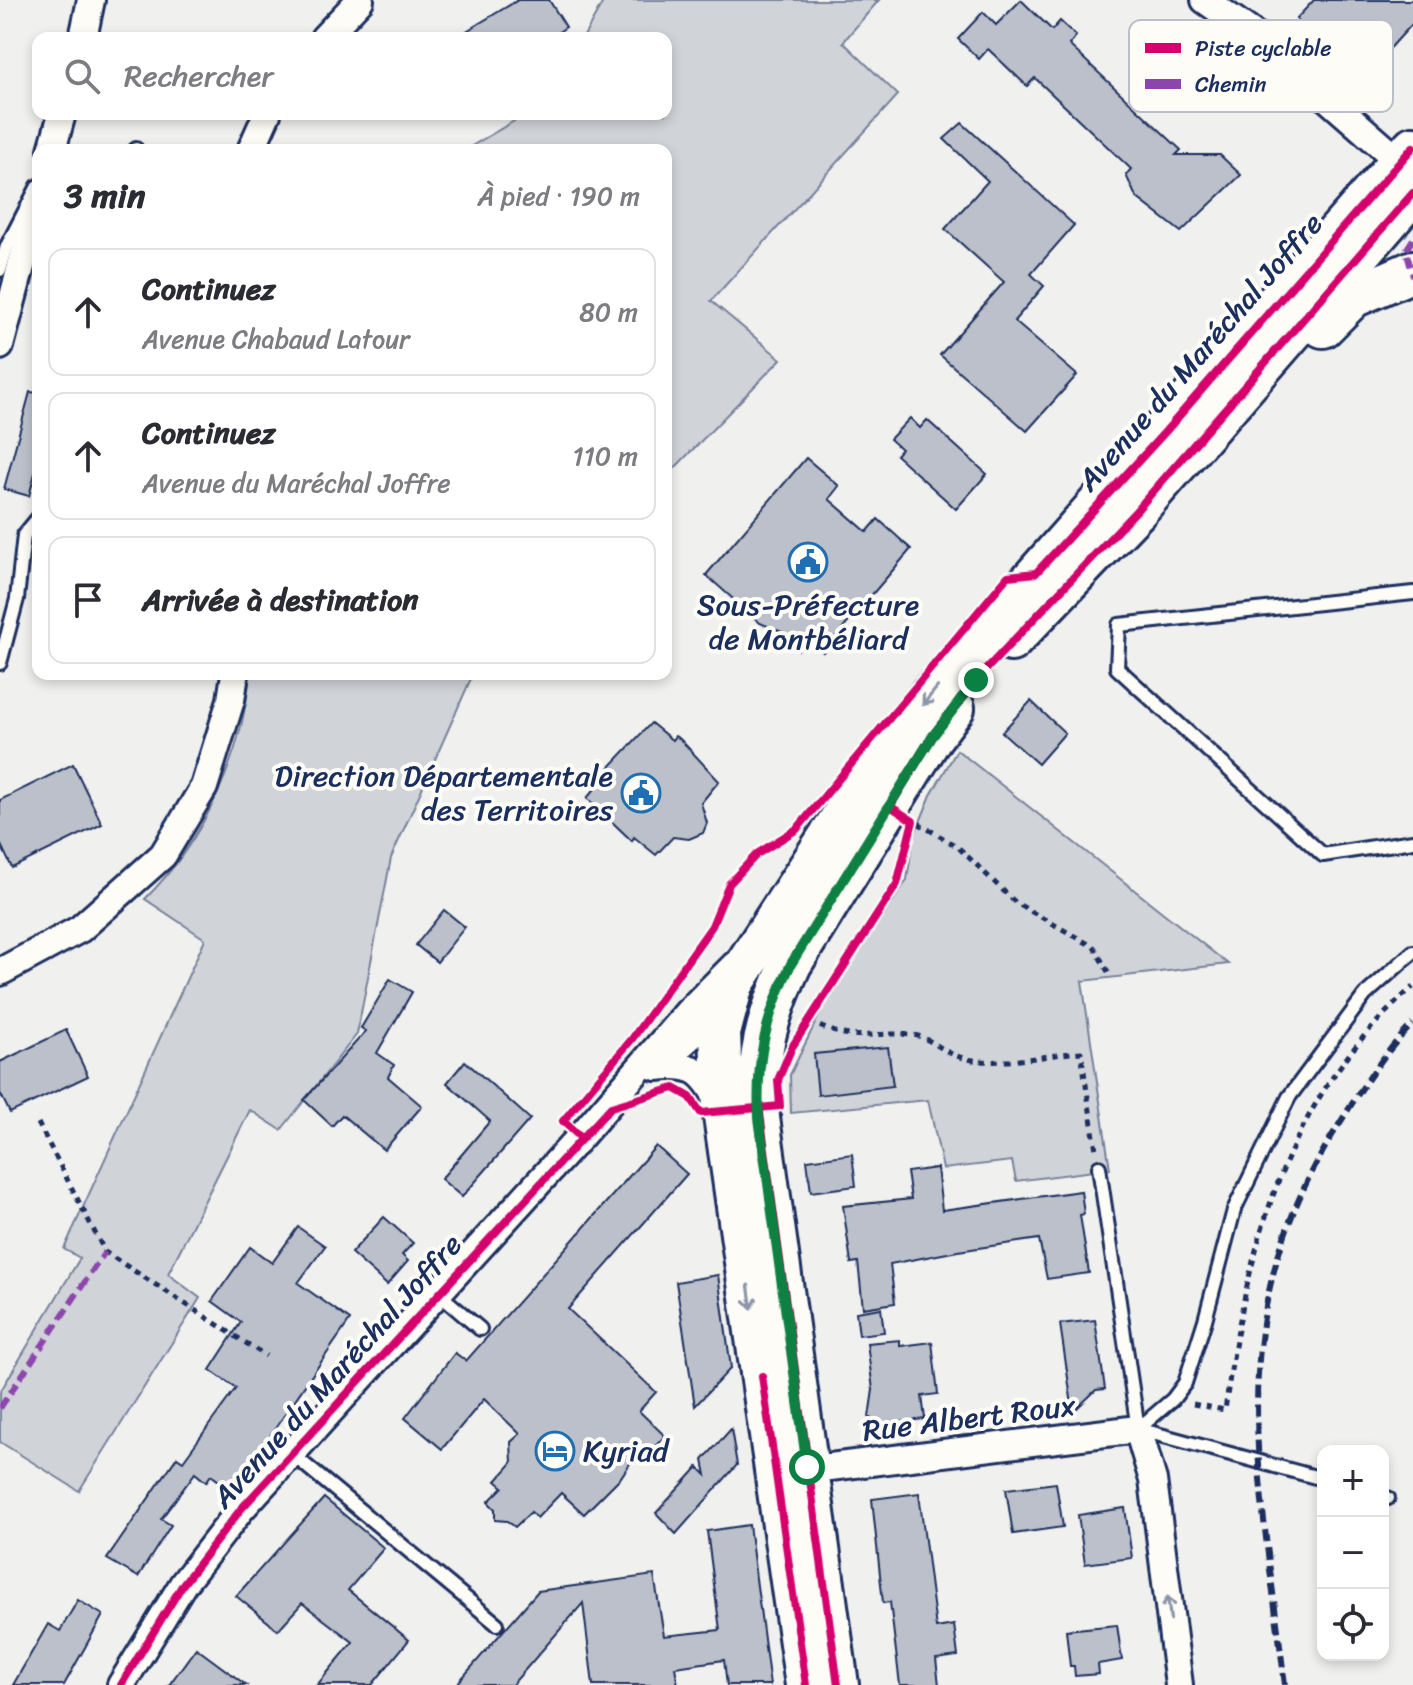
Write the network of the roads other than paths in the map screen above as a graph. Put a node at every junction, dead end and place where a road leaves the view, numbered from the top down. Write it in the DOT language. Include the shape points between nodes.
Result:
graph roads {
  1 [pos="91,0"];
  2 [pos="360,0"];
  3 [pos="1205,0"];
  4 [pos="1234,20"];
  5 [pos="84,32"];
  6 [pos="330,32"];
  7 [pos="1344,112"];
  8 [pos="60,120"];
  9 [pos="264,120"];
  10 [pos="54,144"];
  11 [pos="254,144"];
  12 [pos="1410,169"];
  13 [pos="32,198"];
  14 [pos="32,225"];
  15 [pos="0,270"];
  16 [pos="1413,271"];
  17 [pos="0,346"];
  18 [pos="32,525"];
  19 [pos="1413,593"];
  20 [pos="1025,624"];
  21 [pos="0,663"];
  22 [pos="234,680"];
  23 [pos="1413,841"];
  24 [pos="760,940"];
  25 [pos="1413,952"];
  26 [pos="791,964"];
  27 [pos="0,972"];
  28 [pos="733,984"];
  29 [pos="704,1022"];
  30 [pos="656,1067"];
  31 [pos="741,1108"];
  32 [pos="580,1137"];
  33 [pos="1099,1167"];
  34 [pos="780,1270"];
  35 [pos="439,1294"];
  36 [pos="480,1329"];
  37 [pos="1138,1429"];
  38 [pos="292,1454"];
  39 [pos="807,1467"];
  40 [pos="1317,1477"];
  41 [pos="497,1624"];
  42 [pos="121,1685"];
  43 [pos="806,1685"];
  44 [pos="838,1685"];
  45 [pos="1179,1685"];
  1 -- 5 [label="street"];
  2 -- 6 [label="street"];
  3 -- 4 [label="street"];
  7 -- 12 [label="street"];
  8 -- 10 [label="street"];
  9 -- 11 [label="street"];
  12 -- 20 [label="main road, Avenue du Maréchal Joffre" via="1136,511"];
  12 -- 24 [label="main road, Avenue du Maréchal Joffre, one-way" via="930,695"];
  13 -- 15 [label="lane"];
  14 -- 17 [label="street"];
  16 -- 20 [label="main road" via="1353,297 1099,581"];
  18 -- 21 [label="lane" via="24,535 17,599"];
  19 -- 23 [label="lane" via="1119,625 1117,668 1323,855"];
  20 -- 26 [label="main road, Avenue du Maréchal Joffre" via="932,737"];
  22 -- 27 [label="street" via="204,787 163,855 80,929"];
  24 -- 28 [label="main road"];
  24 -- 29 [label="street, Avenue du Maréchal Joffre"];
  25 -- 37 [label="lane" via="1365,995 1289,1097 1234,1210 1185,1383"];
  26 -- 28 [label="street"];
  26 -- 31 [label="main road, Avenue du Maréchal Joffre" via="772,1004"];
  28 -- 29 [label="main road"];
  29 -- 30 [label="street, Avenue du Maréchal Joffre"];
  29 -- 31 [label="main road"];
  29 -- 32 [label="street, Avenue du Maréchal Joffre"];
  29 -- 34 [label="street" via="742,1050 743,1161 756,1227"];
  30 -- 31 [label="street" via="681,1064 706,1076"];
  30 -- 32 [label="street, Avenue du Maréchal Joffre"];
  31 -- 34 [label="main road"];
  31 -- 43 [label="main road, one-way"];
  32 -- 35 [label="street, Avenue du Maréchal Joffre"];
  33 -- 37 [label="lane"];
  34 -- 39 [label="main road"];
  35 -- 36 [label="lane"];
  35 -- 38 [label="street, Avenue du Maréchal Joffre"];
  37 -- 39 [label="street, Rue Albert Roux"];
  37 -- 40 [label="lane"];
  45 -- 37 [label="street, one-way" via="1153,1480"];
  38 -- 41 [label="lane"];
  38 -- 42 [label="street, Avenue du Maréchal Joffre" via="183,1584"];
  39 -- 44 [label="main road"];
}
